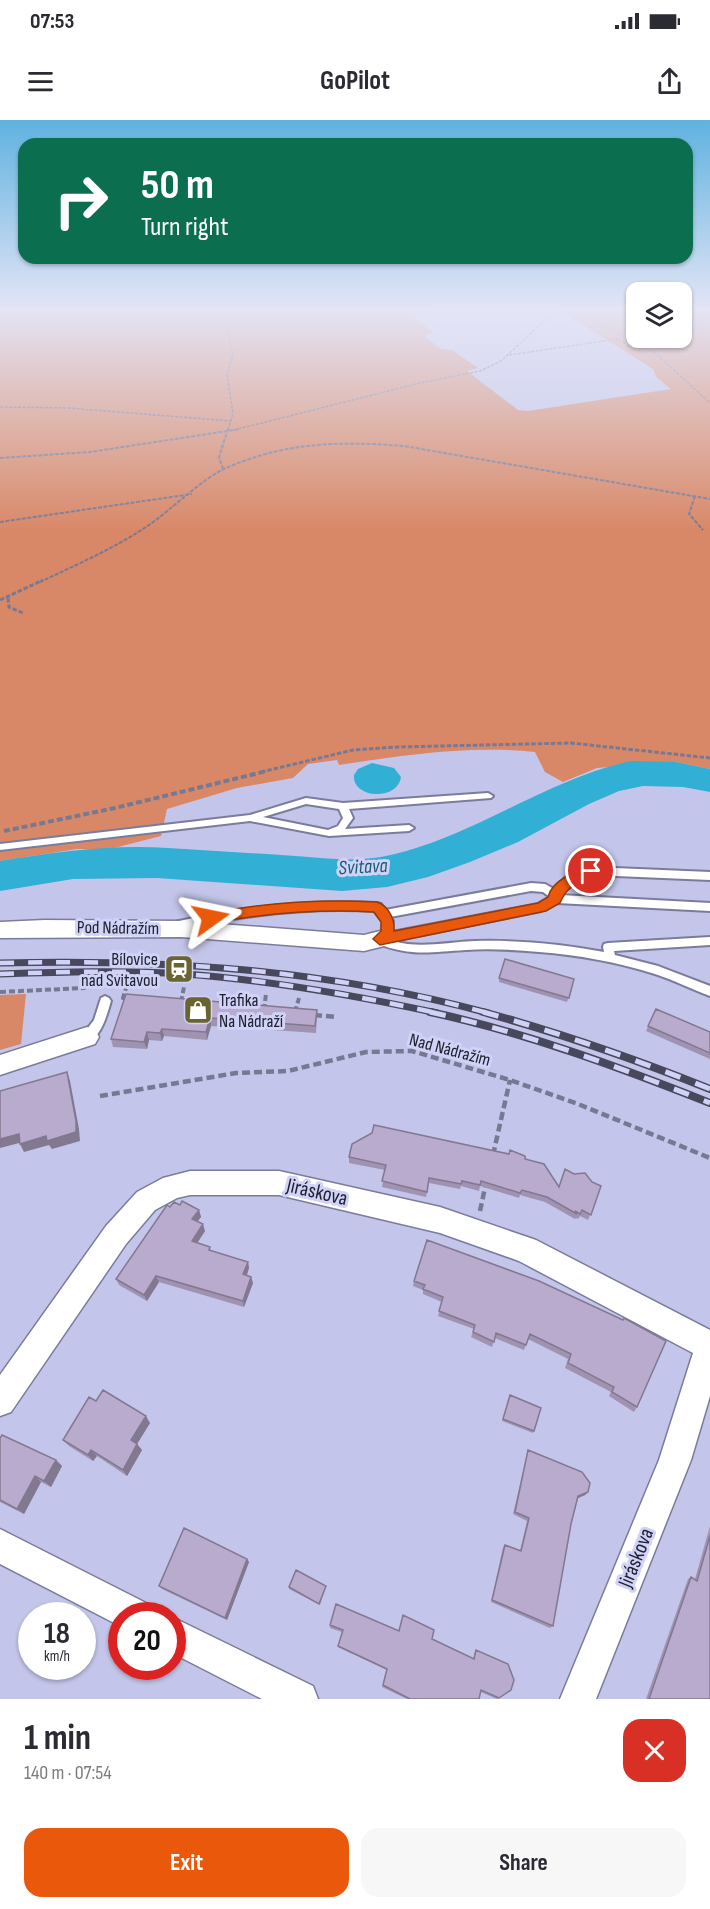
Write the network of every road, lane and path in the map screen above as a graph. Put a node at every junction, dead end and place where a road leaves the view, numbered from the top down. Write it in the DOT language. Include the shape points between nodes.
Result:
graph roads {
  1 [pos="228,383"];
  2 [pos="422,383"];
  3 [pos="689,383"];
  4 [pos="710,403"];
  5 [pos="0,408"];
  6 [pos="231,421"];
  7 [pos="227,432"];
  8 [pos="0,458"];
  9 [pos="223,469"];
  10 [pos="192,494"];
  11 [pos="695,496"];
  12 [pos="710,498"];
  13 [pos="0,522"];
  14 [pos="703,530"];
  15 [pos="8,597"];
  16 [pos="0,600"];
  17 [pos="23,613"];
  18 [pos="710,758"];
  19 [pos="488,796"];
  20 [pos="343,806"];
  21 [pos="250,818"];
  22 [pos="409,828"];
  23 [pos="0,832"];
  24 [pos="329,833"];
  25 [pos="0,847"];
  26 [pos="710,876"];
  27 [pos="555,897"];
  28 [pos="710,907"];
  29 [pos="383,914"];
  30 [pos="165,929"];
  31 [pos="0,930"];
  32 [pos="380,939"];
  33 [pos="710,941"];
  34 [pos="610,958"];
  35 [pos="93,984"];
  36 [pos="127,985"];
  37 [pos="184,987"];
  38 [pos="710,991"];
  39 [pos="0,992"];
  40 [pos="264,997"];
  41 [pos="299,998"];
  42 [pos="133,999"];
  43 [pos="105,1001"];
  44 [pos="172,1002"];
  45 [pos="181,1003"];
  46 [pos="193,1004"];
  47 [pos="252,1009"];
  48 [pos="264,1010"];
  49 [pos="274,1011"];
  50 [pos="285,1012"];
  51 [pos="295,1013"];
  52 [pos="337,1017"];
  53 [pos="87,1037"];
  54 [pos="0,1065"];
  55 [pos="510,1080"];
  56 [pos="100,1096"];
  57 [pos="710,1158"];
  58 [pos="491,1162"];
  59 [pos="489,1173"];
  60 [pos="475,1232"];
  61 [pos="710,1346"];
  62 [pos="0,1401"];
  63 [pos="0,1546"];
  64 [pos="109,1602"];
  65 [pos="186,1641"];
  66 [pos="300,1699"];
  67 [pos="578,1699"];
  1 -- 6 [label="path"];
  2 -- 7 [label="path"];
  3 -- 4 [label="path"];
  5 -- 6 [label="path" via="68,408"];
  6 -- 7 [label="path"];
  7 -- 8 [label="path" via="90,452"];
  7 -- 9 [label="path" via="219,457"];
  9 -- 10 [label="path"];
  9 -- 11 [label="path" via="297,446 355,442 475,457"];
  10 -- 13 [label="path"];
  10 -- 15 [label="path" via="128,537"];
  11 -- 12 [label="path"];
  11 -- 14 [label="path" via="689,514"];
  15 -- 16 [label="path"];
  15 -- 17 [label="path" via="9,606"];
  18 -- 23 [label="path" via="571,743 354,750"];
  19 -- 20 [label="lane"];
  20 -- 21 [label="lane" via="306,801"];
  20 -- 24 [label="lane" via="348,818 341,828"];
  21 -- 24 [label="lane"];
  21 -- 25 [label="lane"];
  22 -- 24 [label="lane"];
  26 -- 27 [label="lane" via="591,871 571,879"];
  27 -- 28 [label="lane"];
  27 -- 29 [label="lane" via="545,888 531,886"];
  27 -- 32 [label="lane" via="541,907"];
  29 -- 30 [label="lane" via="377,907 342,904 262,908"];
  29 -- 32 [label="lane" via="388,921 387,933"];
  30 -- 31 [label="street, Pod Nádražím"];
  30 -- 32 [label="street, Pod Nádražím" via="364,943"];
  32 -- 34 [label="lane" via="396,947 420,950 478,945 571,950"];
  33 -- 34 [label="lane" via="608,947"];
  34 -- 38 [label="lane" via="635,963"];
  35 -- 39 [label="path" via="84,988"];
  36 -- 42 [label="path" via="123,998"];
  37 -- 45 [label="path"];
  40 -- 48 [label="path"];
  41 -- 51 [label="path"];
  43 -- 53 [label="lane" via="99,1022"];
  44 -- 45 [label="path"];
  45 -- 46 [label="path"];
  47 -- 48 [label="path"];
  48 -- 49 [label="path"];
  50 -- 51 [label="path"];
  51 -- 52 [label="path"];
  53 -- 54 [label="street"];
  55 -- 56 [label="path, Nad Nádražím" via="412,1051 388,1050 288,1071 236,1073"];
  55 -- 57 [label="path, Nad Nádražím"];
  55 -- 58 [label="path"];
  59 -- 60 [label="path"];
  60 -- 61 [label="street, Jiráskova" via="526,1250"];
  60 -- 62 [label="street, Jiráskova" via="440,1220 279,1183 210,1182 172,1187 146,1201 116,1234"];
  61 -- 67 [label="street, Jiráskova" via="675,1460"];
  63 -- 64 [label="street"];
  65 -- 66 [label="street"];
}
